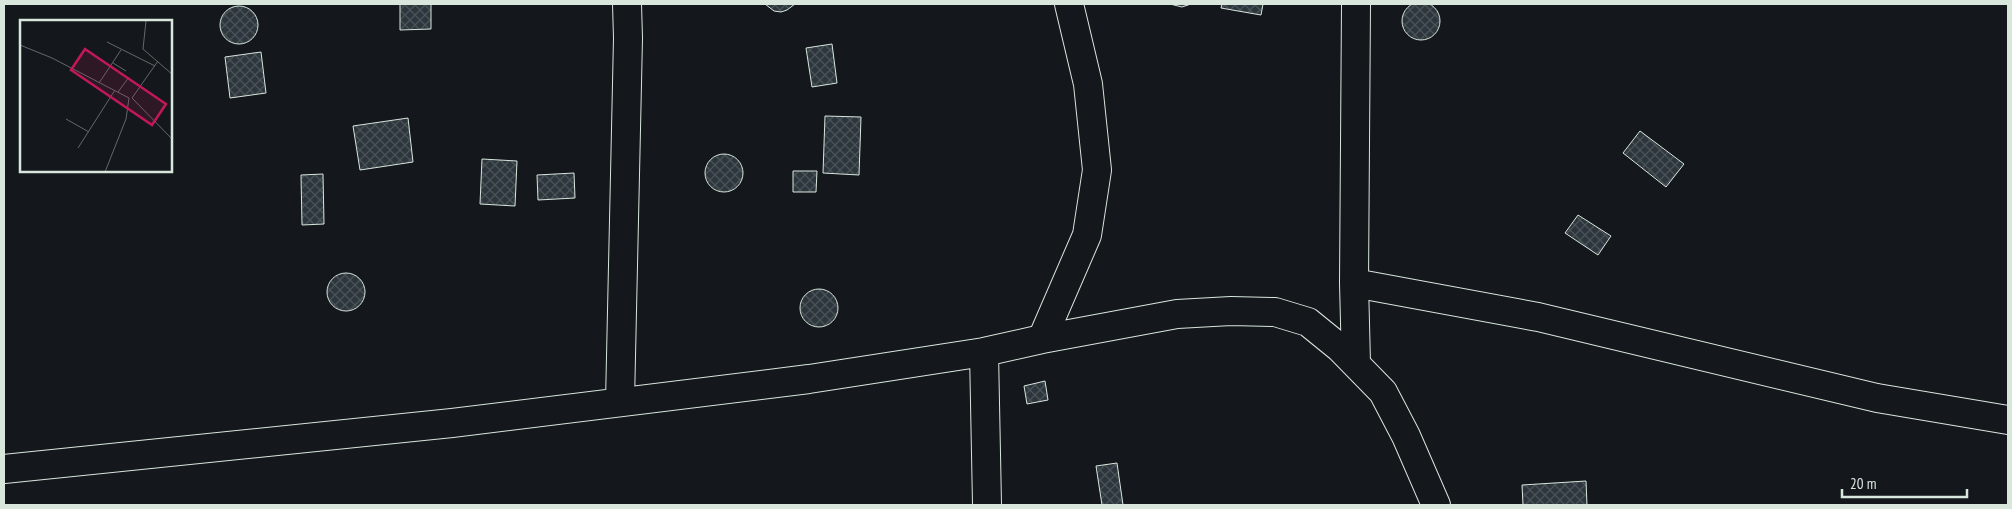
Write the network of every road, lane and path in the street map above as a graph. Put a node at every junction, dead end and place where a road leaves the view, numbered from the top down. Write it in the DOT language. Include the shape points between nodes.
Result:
graph roads {
  1 [pos="627,4"];
  2 [pos="1069,4"];
  3 [pos="1356,4"];
  4 [pos="1354,283"];
  5 [pos="1042,339"];
  6 [pos="984,352"];
  7 [pos="1356,364"];
  8 [pos="620,402"];
  9 [pos="2008,420"];
  10 [pos="4,469"];
  11 [pos="987,505"];
  12 [pos="1436,505"];
  1 -- 8 [label="street"];
  2 -- 5 [label="street" via="1088,84 1097,170 1087,235"];
  3 -- 4 [label="street"];
  4 -- 7 [label="street"];
  4 -- 9 [label="street" via="1538,317 1877,398"];
  5 -- 6 [label="street"];
  5 -- 7 [label="street" via="1177,314 1275,312 1308,322"];
  6 -- 8 [label="street" via="809,379"];
  6 -- 11 [label="street"];
  7 -- 12 [label="street" via="1383,392"];
  8 -- 10 [label="street"];
}
